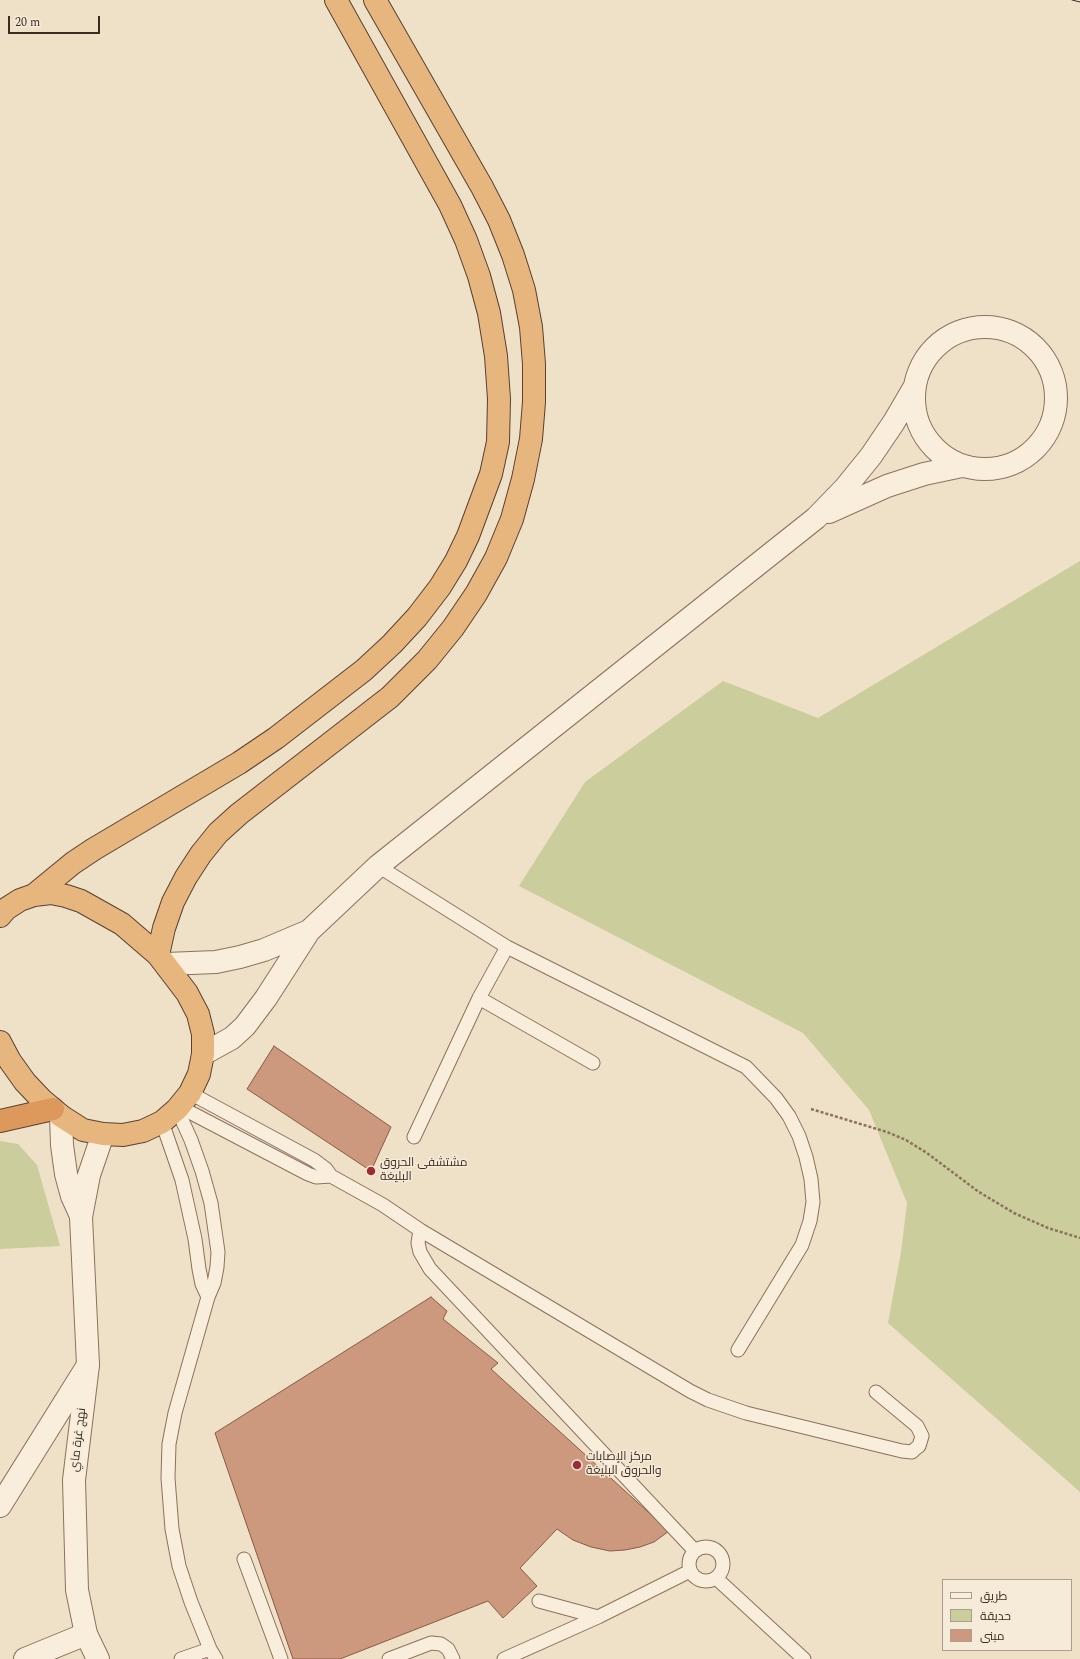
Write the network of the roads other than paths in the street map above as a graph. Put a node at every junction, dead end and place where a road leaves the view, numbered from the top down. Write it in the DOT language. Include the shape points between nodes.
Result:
graph roads {
  1 [pos="336,0"];
  2 [pos="375,0"];
  3 [pos="915,386"];
  4 [pos="962,466"];
  5 [pos="816,518"];
  6 [pos="378,866"];
  7 [pos="34,895"];
  8 [pos="0,916"];
  9 [pos="309,931"];
  10 [pos="507,947"];
  11 [pos="162,960"];
  12 [pos="479,998"];
  13 [pos="0,1042"];
  14 [pos="203,1054"];
  15 [pos="593,1063"];
  16 [pos="177,1108"];
  17 [pos="57,1112"];
  18 [pos="0,1121"];
  19 [pos="103,1134"];
  20 [pos="414,1137"];
  21 [pos="82,1217"];
  22 [pos="420,1230"];
  23 [pos="208,1298"];
  24 [pos="738,1350"];
  25 [pos="88,1365"];
  26 [pos="876,1392"];
  27 [pos="0,1506"];
  28 [pos="695,1550"];
  29 [pos="244,1559"];
  30 [pos="690,1571"];
  31 [pos="716,1578"];
  32 [pos="539,1601"];
  33 [pos="598,1617"];
  34 [pos="86,1634"];
  35 [pos="213,1654"];
  36 [pos="25,1659"];
  37 [pos="98,1659"];
  38 [pos="182,1659"];
  39 [pos="281,1659"];
  40 [pos="390,1659"];
  41 [pos="453,1659"];
  42 [pos="504,1659"];
  43 [pos="804,1659"];
  1 -- 7 [label="highway" via="450,205 479,276 489,313 499,392 498,442 492,474 468,536 440,587 417,617 364,670 276,738 239,763 94,849"];
  2 -- 11 [label="highway" via="500,220 524,290 534,364 534,402 531,439 523,480 512,519 496,558 453,628 427,660 390,697 218,833 201,854 176,896 164,928"];
  3 -- 4 [label="street" via="915,411 924,434 940,454"];
  3 -- 4 [label="street" via="922,366 934,349 951,336 971,328 993,327 1014,333 1032,345 1048,365 1056,387 1056,410 1048,432 1033,452 1011,465 987,470"];
  3 -- 5 [label="street" via="871,456"];
  4 -- 5 [label="street" via="924,474 887,486"];
  5 -- 6 [label="street"];
  6 -- 9 [label="street"];
  6 -- 10 [label="lane"];
  7 -- 8 [label="highway" via="20,900"];
  7 -- 11 [label="highway" via="51,893 81,901 122,924"];
  9 -- 11 [label="street" via="264,950 216,962"];
  9 -- 14 [label="street" via="245,1026 232,1038"];
  10 -- 12 [label="lane"];
  10 -- 24 [label="lane" via="746,1068 762,1082 789,1116 799,1136 811,1179 811,1215 802,1245"];
  11 -- 14 [label="highway" via="187,993 198,1014 203,1034"];
  12 -- 15 [label="lane"];
  12 -- 20 [label="lane"];
  13 -- 17 [label="highway" via="25,1082"];
  14 -- 16 [label="highway" via="199,1074"];
  16 -- 19 [label="highway" via="143,1131 123,1135"];
  16 -- 22 [label="lane" via="308,1174 316,1177 331,1176 383,1205"];
  16 -- 23 [label="lane" via="173,1151 196,1239 202,1284"];
  16 -- 23 [label="lane" via="202,1171 217,1236 217,1267"];
  17 -- 18 [label="highway"];
  17 -- 19 [label="highway" via="83,1130"];
  17 -- 21 [label="street, نهج غرة ماي" via="66,1174 72,1196"];
  19 -- 21 [label="street, نهج غرة ماي" via="89,1175"];
  21 -- 25 [label="street, نهج غرة ماي"];
  22 -- 26 [label="lane" via="708,1400 746,1413 902,1451 916,1450 922,1436 918,1426"];
  22 -- 28 [label="lane" via="420,1252 430,1269"];
  23 -- 35 [label="lane" via="175,1413 169,1444 168,1478 172,1529 179,1566"];
  25 -- 27 [label="street"];
  25 -- 34 [label="street, نهج غرة ماي" via="74,1480 78,1590"];
  28 -- 30 [label="lane" via="690,1557"];
  28 -- 31 [label="lane" via="709,1547 717,1550 723,1564"];
  29 -- 39 [label="lane"];
  30 -- 31 [label="lane" via="702,1580 710,1581"];
  30 -- 33 [label="lane"];
  31 -- 43 [label="lane"];
  32 -- 33 [label="lane"];
  33 -- 42 [label="lane"];
  34 -- 36 [label="street"];
  34 -- 37 [label="street, نهج غرة ماي"];
  35 -- 38 [label="lane"];
  40 -- 41 [label="lane" via="432,1643 441,1644 448,1649"];
}
